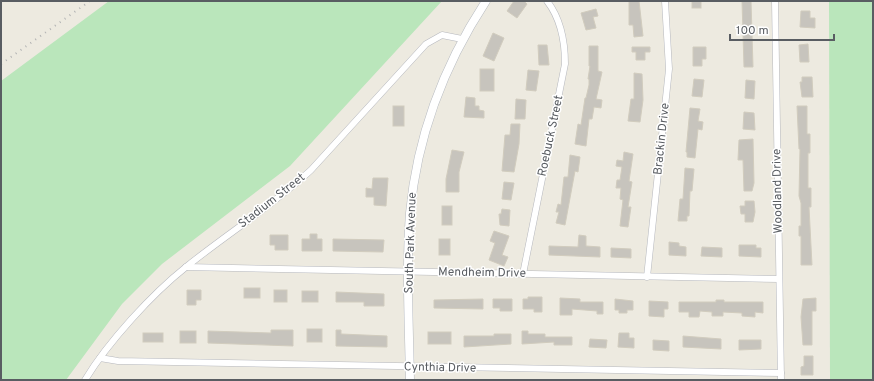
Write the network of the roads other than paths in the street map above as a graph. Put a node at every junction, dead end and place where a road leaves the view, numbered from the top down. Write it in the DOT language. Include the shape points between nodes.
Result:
graph roads {
  1 [pos="486,1"];
  2 [pos="546,1"];
  3 [pos="665,1"];
  4 [pos="775,1"];
  5 [pos="462,39"];
  6 [pos="186,267"];
  7 [pos="408,272"];
  8 [pos="523,274"];
  9 [pos="647,277"];
  10 [pos="779,280"];
  11 [pos="100,358"];
  12 [pos="410,367"];
  13 [pos="781,377"];
  14 [pos="85,380"];
  15 [pos="410,380"];
  1 -- 5 [label="street, South Park Avenue"];
  2 -- 8 [label="street, Roebuck Street" via="556,15 562,34 565,64"];
  3 -- 9 [label="street, Brackin Drive" via="669,68"];
  4 -- 10 [label="street, Woodland Drive"];
  5 -- 6 [label="street, Stadium Street" via="442,35 426,44 292,187"];
  5 -- 7 [label="street, South Park Avenue" via="433,107 420,152 410,213"];
  6 -- 7 [label="street, Mendheim Drive"];
  6 -- 11 [label="street, Stadium Street" via="147,304"];
  7 -- 8 [label="street, Mendheim Drive"];
  7 -- 12 [label="street, South Park Avenue"];
  8 -- 9 [label="street, Mendheim Drive"];
  9 -- 10 [label="street, Mendheim Drive"];
  10 -- 13 [label="street, Woodland Drive"];
  11 -- 12 [label="street, Cynthia Drive" via="118,361"];
  11 -- 14 [label="street, Stadium Street"];
  12 -- 13 [label="street, Cynthia Drive"];
  12 -- 15 [label="street, South Park Avenue"];
}
